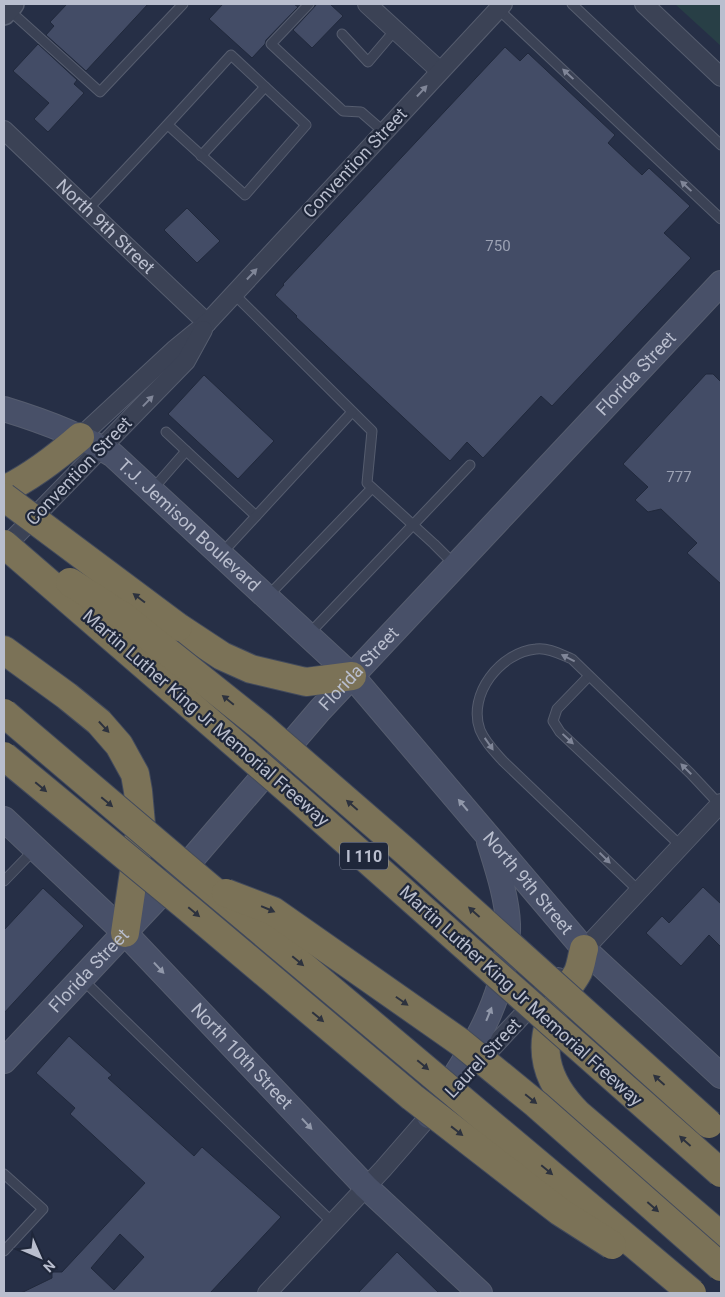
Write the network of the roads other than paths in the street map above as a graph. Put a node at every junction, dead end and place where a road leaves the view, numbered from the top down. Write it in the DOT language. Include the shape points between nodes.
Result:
graph roads {
  1 [pos="183,4"];
  2 [pos="309,4"];
  3 [pos="367,4"];
  4 [pos="572,4"];
  5 [pos="644,4"];
  6 [pos="500,6"];
  7 [pos="8,9"];
  8 [pos="396,29"];
  9 [pos="342,34"];
  10 [pos="440,72"];
  11 [pos="721,77"];
  12 [pos="265,87"];
  13 [pos="168,125"];
  14 [pos="4,130"];
  15 [pos="384,132"];
  16 [pos="721,146"];
  17 [pos="202,156"];
  18 [pos="88,209"];
  19 [pos="721,219"];
  20 [pos="721,283"];
  21 [pos="234,294"];
  22 [pos="207,323"];
  23 [pos="4,409"];
  24 [pos="352,412"];
  25 [pos="166,432"];
  26 [pos="91,443"];
  27 [pos="186,451"];
  28 [pos="470,465"];
  29 [pos="372,488"];
  30 [pos="4,490"];
  31 [pos="152,490"];
  32 [pos="4,497"];
  33 [pos="256,516"];
  34 [pos="413,524"];
  35 [pos="4,542"];
  36 [pos="4,548"];
  37 [pos="221,554"];
  38 [pos="455,565"];
  39 [pos="267,596"];
  40 [pos="309,635"];
  41 [pos="4,650"];
  42 [pos="352,676"];
  43 [pos="590,676"];
  44 [pos="4,713"];
  45 [pos="4,756"];
  46 [pos="721,804"];
  47 [pos="4,819"];
  48 [pos="486,833"];
  49 [pos="681,846"];
  50 [pos="35,849"];
  51 [pos="4,881"];
  52 [pos="206,886"];
  53 [pos="639,891"];
  54 [pos="125,933"];
  55 [pos="584,949"];
  56 [pos="82,978"];
  57 [pos="4,1061"];
  58 [pos="719,1070"];
  59 [pos="429,1116"];
  60 [pos="715,1129"];
  61 [pos="721,1173"];
  62 [pos="4,1174"];
  63 [pos="366,1187"];
  64 [pos="333,1223"];
  65 [pos="721,1236"];
  66 [pos="4,1250"];
  67 [pos="721,1267"];
  68 [pos="267,1293"];
  69 [pos="480,1293"];
  70 [pos="688,1293"];
  71 [pos="692,1293"];
  1 -- 7 [label="lane" via="100,92"];
  2 -- 15 [label="lane" via="271,44 343,111 361,112"];
  3 -- 8 [label="street"];
  4 -- 16 [label="lane"];
  5 -- 11 [label="street"];
  6 -- 10 [label="street, Convention Street"];
  19 -- 6 [label="lane, one-way"];
  8 -- 9 [label="lane" via="368,62"];
  8 -- 10 [label="street"];
  15 -- 10 [label="street, Convention Street, one-way"];
  12 -- 13 [label="lane" via="231,55"];
  12 -- 17 [label="lane"];
  12 -- 17 [label="lane" via="306,125 245,195"];
  13 -- 17 [label="lane"];
  13 -- 18 [label="lane"];
  14 -- 18 [label="street, North 9th Street"];
  21 -- 15 [label="street, Convention Street, one-way"];
  18 -- 22 [label="street, North 9th Street"];
  20 -- 38 [label="main road, Florida Street"];
  21 -- 22 [label="street, Convention Street"];
  21 -- 24 [label="lane"];
  22 -- 26 [label="street, Convention Street" via="174,350"];
  26 -- 22 [label="street, Convention Street, one-way" via="186,361"];
  23 -- 26 [label="main road, T.J. Jemison Boulevard"];
  24 -- 29 [label="lane" via="372,431 367,484"];
  24 -- 33 [label="lane"];
  25 -- 27 [label="lane"];
  26 -- 30 [label="highway" via="48,462"];
  26 -- 31 [label="main road, T.J. Jemison Boulevard" via="117,458"];
  26 -- 36 [label="street, Convention Street"];
  27 -- 31 [label="lane"];
  27 -- 33 [label="lane"];
  28 -- 34 [label="lane"];
  29 -- 34 [label="lane"];
  29 -- 39 [label="lane"];
  31 -- 37 [label="main road, T.J. Jemison Boulevard"];
  42 -- 32 [label="highway, one-way, bridge" via="306,682 251,669 222,656"];
  33 -- 37 [label="lane"];
  34 -- 38 [label="lane"];
  34 -- 40 [label="lane"];
  60 -- 35 [label="highway, one-way, bridge" via="405,850 263,728 124,617"];
  61 -- 35 [label="highway, Martin Luther King Jr Memorial Freeway / I 110, one-way, bridge"];
  37 -- 39 [label="main road, T.J. Jemison Boulevard"];
  38 -- 42 [label="main road, Florida Street"];
  39 -- 40 [label="main road, T.J. Jemison Boulevard"];
  40 -- 42 [label="main road, T.J. Jemison Boulevard"];
  41 -- 54 [label="highway, one-way" via="99,722 109,732 135,774 141,824"];
  48 -- 42 [label="main road, North 9th Street, one-way"];
  42 -- 54 [label="main road, Florida Street"];
  46 -- 43 [label="lane, one-way"];
  43 -- 49 [label="lane, one-way" via="557,709 553,721 560,732"];
  43 -- 53 [label="lane, one-way" via="572,659 551,651 537,648 516,654 490,676 478,700 480,730 503,760"];
  44 -- 52 [label="highway, one-way, bridge"];
  45 -- 70 [label="highway, one-way, bridge" via="412,1097 559,1210"];
  46 -- 49 [label="street, Laurel Street"];
  47 -- 50 [label="main road, North 10th Street"];
  48 -- 55 [label="main road, North 9th Street"];
  59 -- 48 [label="main road, one-way" via="478,1039 496,998 504,966 508,923"];
  49 -- 53 [label="street, Laurel Street"];
  50 -- 51 [label="lane"];
  50 -- 54 [label="main road, North 10th Street"];
  52 -- 67 [label="highway, one-way, bridge" via="273,911 460,1042 536,1104"];
  52 -- 71 [label="highway, one-way, bridge"];
  53 -- 55 [label="street, Laurel Street"];
  54 -- 56 [label="main road, Florida Street"];
  54 -- 63 [label="main road, North 10th Street, one-way"];
  55 -- 58 [label="main road, North 9th Street"];
  55 -- 59 [label="street, Laurel Street"];
  55 -- 65 [label="highway" via="578,971 554,1011 547,1032 550,1073 558,1091 578,1114"];
  56 -- 57 [label="main road, Florida Street"];
  56 -- 64 [label="lane"];
  59 -- 63 [label="street, Laurel Street"];
  62 -- 66 [label="lane" via="43,1209"];
  63 -- 64 [label="street, Laurel Street"];
  63 -- 69 [label="main road, North 10th Street"];
  64 -- 68 [label="street, Laurel Street"];
}
